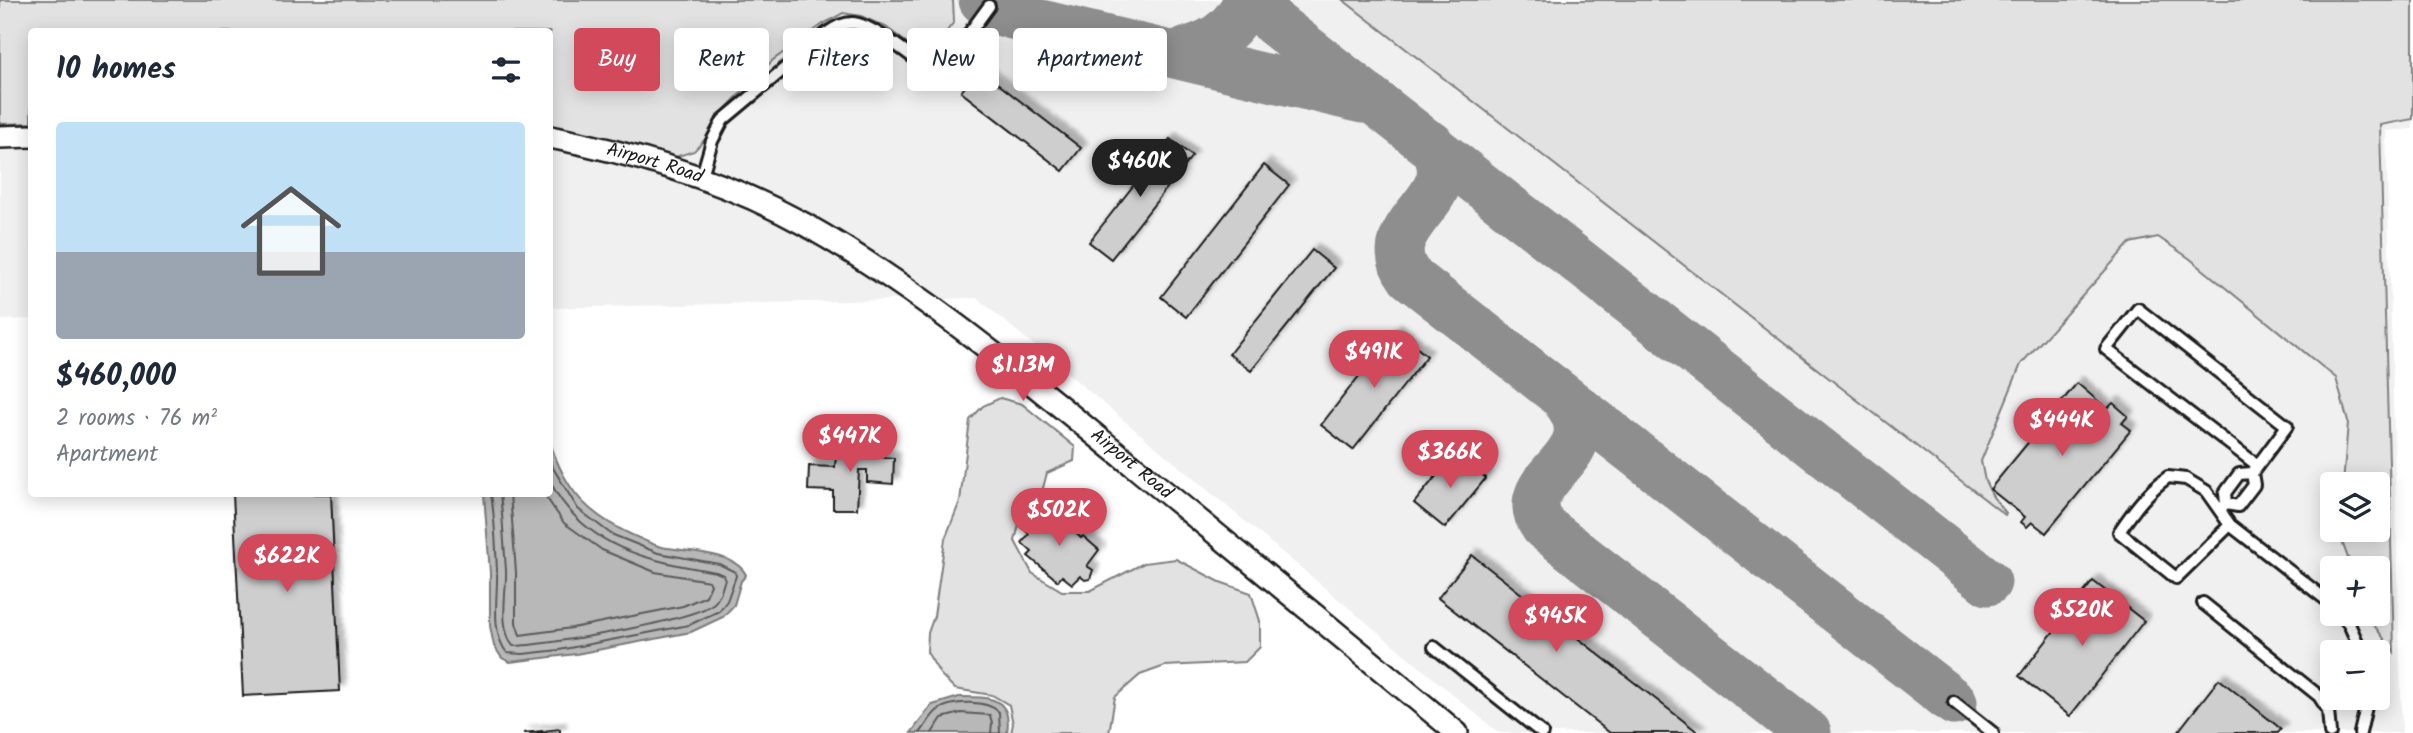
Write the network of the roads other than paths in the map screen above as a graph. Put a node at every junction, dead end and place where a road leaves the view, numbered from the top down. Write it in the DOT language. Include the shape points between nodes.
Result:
graph roads {
  1 [pos="989,6"];
  2 [pos="28,136"];
  3 [pos="0,137"];
  4 [pos="553,138"];
  5 [pos="701,179"];
  6 [pos="2254,469"];
  7 [pos="2223,507"];
  8 [pos="2230,525"];
  9 [pos="2320,595"];
  10 [pos="2203,603"];
  11 [pos="1434,648"];
  12 [pos="1954,702"];
  13 [pos="2365,710"];
  14 [pos="1457,733"];
  15 [pos="1542,733"];
  16 [pos="1993,733"];
  17 [pos="2330,733"];
  18 [pos="2360,733"];
  1 -- 5 [label="lane" via="938,76 871,29 854,23 833,29 723,120"];
  2 -- 3 [label="street"];
  4 -- 5 [label="street, Airport Road" via="593,145"];
  5 -- 14 [label="street, Airport Road" via="802,223 890,276 1005,361"];
  6 -- 6 [label="lane" via="2287,426 2138,309 2106,349"];
  6 -- 7 [label="lane" via="2239,474 2225,493"];
  6 -- 7 [label="lane" via="2254,485 2238,506"];
  7 -- 8 [label="lane"];
  7 -- 8 [label="lane" via="2186,479 2168,477 2138,504 2119,532 2176,578"];
  8 -- 9 [label="lane"];
  10 -- 17 [label="lane" via="2319,696 2328,710"];
  11 -- 15 [label="lane"];
  12 -- 16 [label="lane"];
  13 -- 18 [label="lane"];
}
